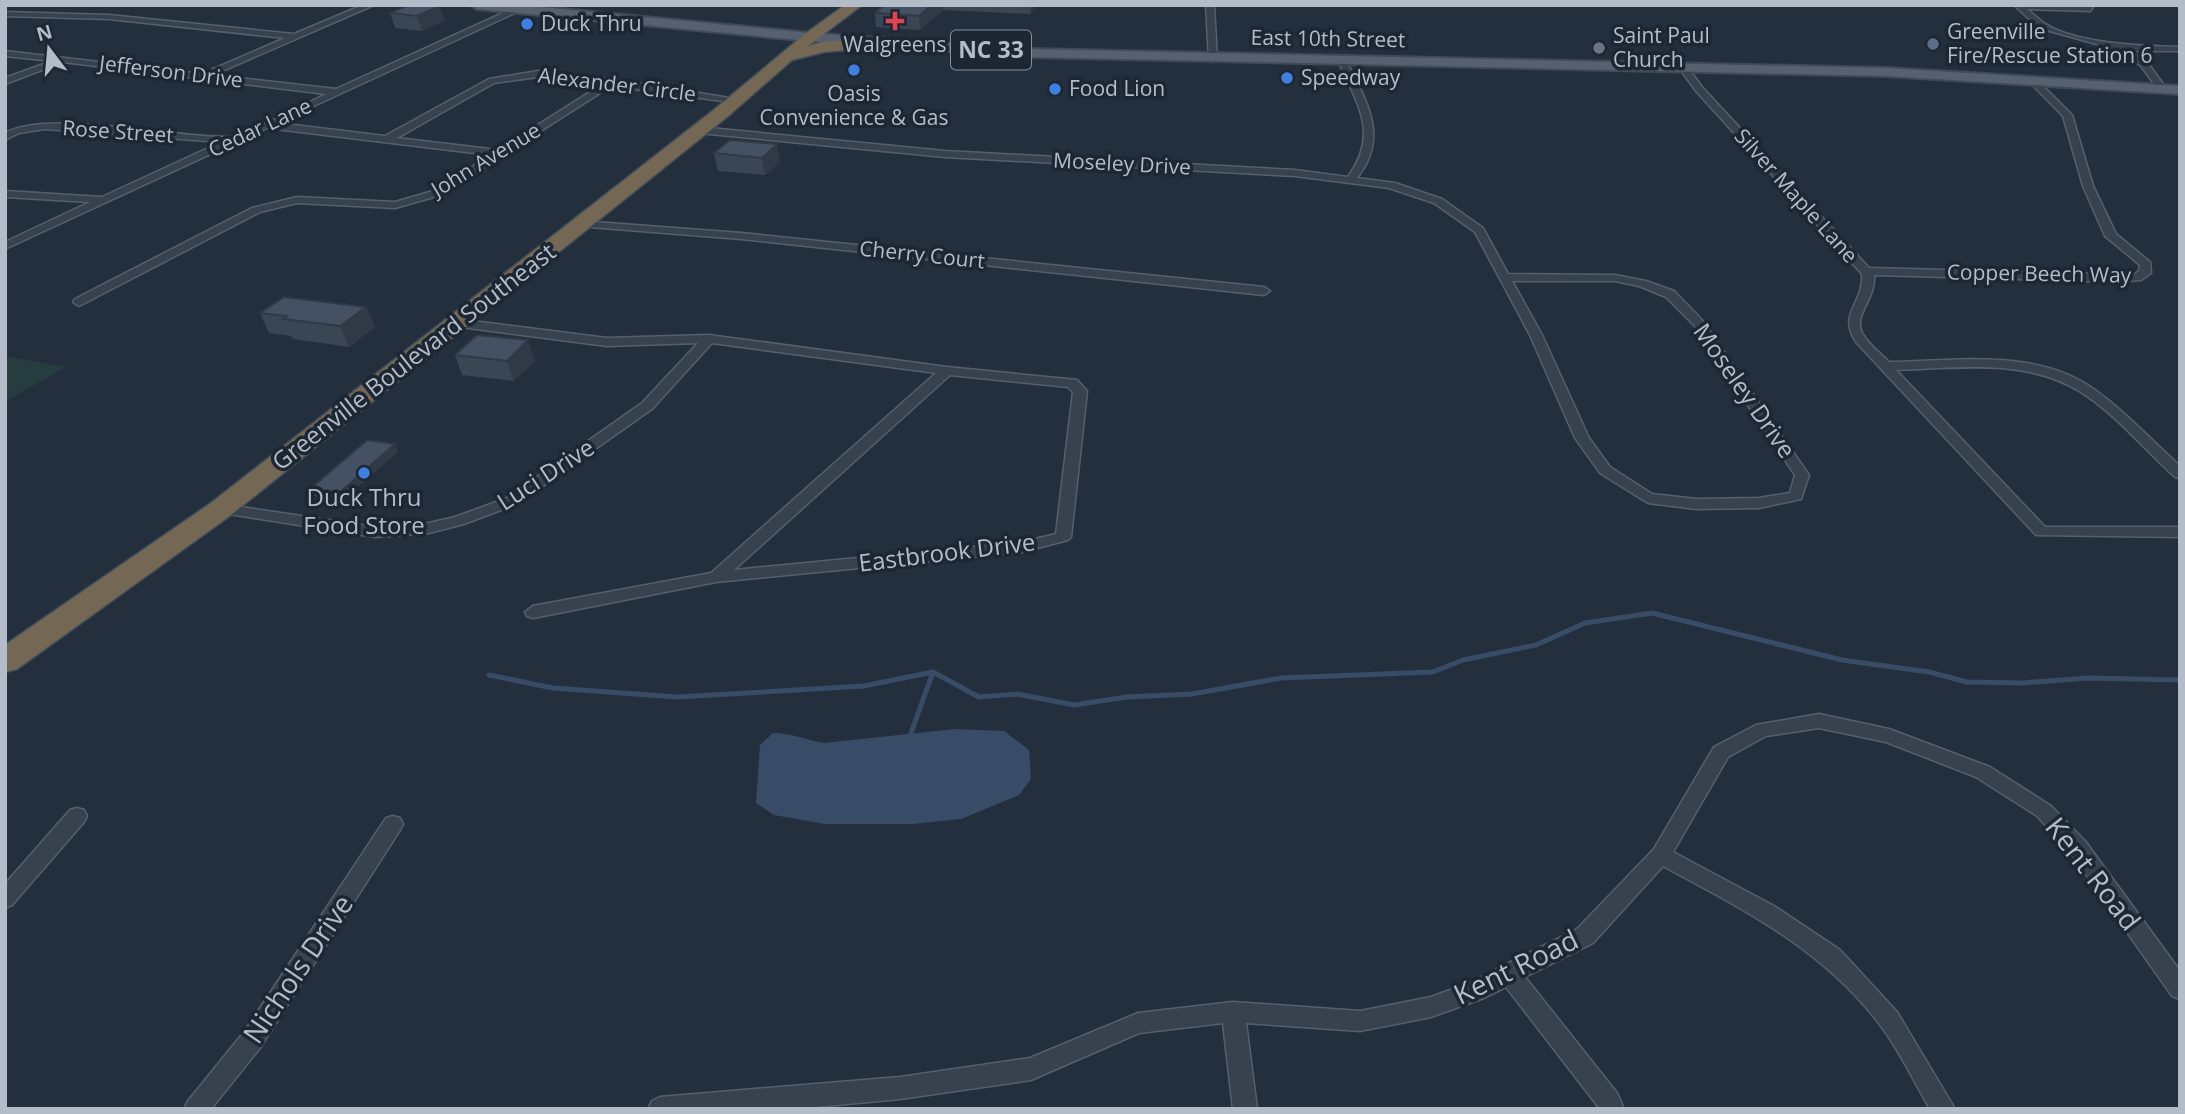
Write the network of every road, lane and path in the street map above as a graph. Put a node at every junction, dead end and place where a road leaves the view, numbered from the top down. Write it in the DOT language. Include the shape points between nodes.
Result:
graph roads {
  1 [pos="79,5"];
  2 [pos="370,5"];
  3 [pos="477,5"];
  4 [pos="855,5"];
  5 [pos="1210,5"];
  6 [pos="2019,6"];
  7 [pos="516,9"];
  8 [pos="2090,9"];
  9 [pos="5,14"];
  10 [pos="56,15"];
  11 [pos="295,37"];
  12 [pos="810,37"];
  13 [pos="884,43"];
  14 [pos="2121,48"];
  15 [pos="2180,49"];
  16 [pos="5,53"];
  17 [pos="784,59"];
  18 [pos="1213,59"];
  19 [pos="62,60"];
  20 [pos="1342,60"];
  21 [pos="1682,66"];
  22 [pos="203,76"];
  23 [pos="2031,79"];
  24 [pos="5,81"];
  25 [pos="612,82"];
  26 [pos="2161,87"];
  27 [pos="2180,90"];
  28 [pos="336,92"];
  29 [pos="737,100"];
  30 [pos="267,125"];
  31 [pos="699,130"];
  32 [pos="5,136"];
  33 [pos="387,139"];
  34 [pos="233,141"];
  35 [pos="501,153"];
  36 [pos="1352,178"];
  37 [pos="5,194"];
  38 [pos="104,200"];
  39 [pos="581,224"];
  40 [pos="5,246"];
  41 [pos="1866,271"];
  42 [pos="1505,276"];
  43 [pos="1264,291"];
  44 [pos="79,302"];
  45 [pos="457,323"];
  46 [pos="709,339"];
  47 [pos="1886,366"];
  48 [pos="947,371"];
  49 [pos="2180,474"];
  50 [pos="221,509"];
  51 [pos="2180,532"];
  52 [pos="716,577"];
  53 [pos="533,612"];
  54 [pos="5,661"];
  55 [pos="77,816"];
  56 [pos="393,824"];
  57 [pos="1661,855"];
  58 [pos="5,899"];
  59 [pos="1509,974"];
  60 [pos="2180,989"];
  61 [pos="1233,1012"];
  62 [pos="196,1109"];
  63 [pos="660,1109"];
  64 [pos="1245,1109"];
  65 [pos="1612,1109"];
  66 [pos="1943,1109"];
  1 -- 10 [label="street"];
  2 -- 11 [label="street"];
  3 -- 7 [label="main road, East 10th Street"];
  4 -- 12 [label="highway, Greenville Boulevard Southeast"];
  5 -- 18 [label="street"];
  6 -- 8 [label="street"];
  6 -- 14 [label="street" via="2051,30"];
  7 -- 12 [label="main road, East 10th Street"];
  7 -- 28 [label="street, Cedar Lane"];
  9 -- 10 [label="street"];
  10 -- 11 [label="street"];
  11 -- 22 [label="street"];
  12 -- 13 [label="main road, East 10th Street / NC 33"];
  12 -- 17 [label="highway, Greenville Boulevard Southeast"];
  13 -- 17 [label="highway" via="822,47"];
  13 -- 18 [label="main road, East 10th Street / NC 33"];
  14 -- 15 [label="street"];
  14 -- 26 [label="street" via="2144,64"];
  16 -- 19 [label="street, Jefferson Drive"];
  17 -- 29 [label="highway, Greenville Boulevard Southeast"];
  18 -- 20 [label="main road, East 10th Street / NC 33"];
  19 -- 22 [label="street, Jefferson Drive"];
  19 -- 24 [label="street"];
  20 -- 21 [label="main road, East 10th Street / NC 33"];
  20 -- 36 [label="street" via="1367,122 1369,142 1365,159"];
  21 -- 23 [label="main road, East 10th Street / NC 33"];
  21 -- 41 [label="street, Silver Maple Lane"];
  22 -- 28 [label="street, Jefferson Drive"];
  23 -- 26 [label="main road, East 10th Street / NC 33"];
  23 -- 41 [label="street, Copper Beech Way" via="2067,115 2088,186 2111,236 2146,264 2145,273 2118,279"];
  25 -- 29 [label="street, Alexander Circle"];
  25 -- 33 [label="street, Alexander Circle" via="538,74 492,81"];
  25 -- 35 [label="street, John Avenue"];
  26 -- 27 [label="main road, East 10th Street / NC 33"];
  28 -- 30 [label="street, Cedar Lane"];
  29 -- 31 [label="highway, Greenville Boulevard Southeast"];
  30 -- 33 [label="street"];
  30 -- 34 [label="street, Cedar Lane"];
  31 -- 36 [label="street, Moseley Drive" via="945,154"];
  31 -- 39 [label="highway, Greenville Boulevard Southeast"];
  32 -- 34 [label="street, Rose Street" via="45,126"];
  33 -- 35 [label="street"];
  34 -- 38 [label="street, Cedar Lane"];
  35 -- 44 [label="street, John Avenue" via="438,193 417,200 380,205 297,200 256,210"];
  36 -- 42 [label="street, Moseley Drive" via="1391,185 1447,206 1479,230"];
  37 -- 38 [label="street"];
  38 -- 40 [label="street, Cedar Lane"];
  39 -- 43 [label="street, Cherry Court" via="741,236"];
  39 -- 45 [label="highway, Greenville Boulevard Southeast"];
  41 -- 47 [label="street, Silver Maple Lane" via="1869,290 1853,318 1854,330"];
  42 -- 42 [label="street, Moseley Drive" via="1582,438 1605,470 1648,498 1696,504 1759,503 1796,496 1802,475 1698,323 1670,294 1615,278"];
  45 -- 46 [label="street, Eastbrook Drive" via="607,342"];
  45 -- 50 [label="highway, Greenville Boulevard Southeast"];
  46 -- 48 [label="street, Eastbrook Drive"];
  46 -- 50 [label="street, Luci Drive" via="647,406 512,501 481,514 429,528 375,532"];
  47 -- 49 [label="street" via="2015,365 2064,377 2085,389"];
  47 -- 51 [label="street, Silver Maple Lane" via="2041,533"];
  48 -- 52 [label="street"];
  48 -- 52 [label="street, Eastbrook Drive" via="1072,383 1080,391 1063,537 1022,547"];
  50 -- 54 [label="highway, Greenville Boulevard Southeast"];
  52 -- 53 [label="street, Eastbrook Drive"];
  55 -- 58 [label="street"];
  56 -- 62 [label="street, Nichols Drive" via="252,1040"];
  57 -- 59 [label="street, Kent Road" via="1585,936"];
  57 -- 60 [label="street, Kent Road" via="1721,752 1731,746 1762,730 1819,721 1889,736 1983,772 2044,811 2078,847"];
  57 -- 66 [label="street" via="1767,912 1832,957 1889,1019"];
  59 -- 61 [label="street, Kent Road" via="1430,1007 1360,1021"];
  59 -- 65 [label="street"];
  61 -- 63 [label="street, Kent Road" via="1139,1023 1031,1069 900,1088"];
  61 -- 64 [label="street"];
}
